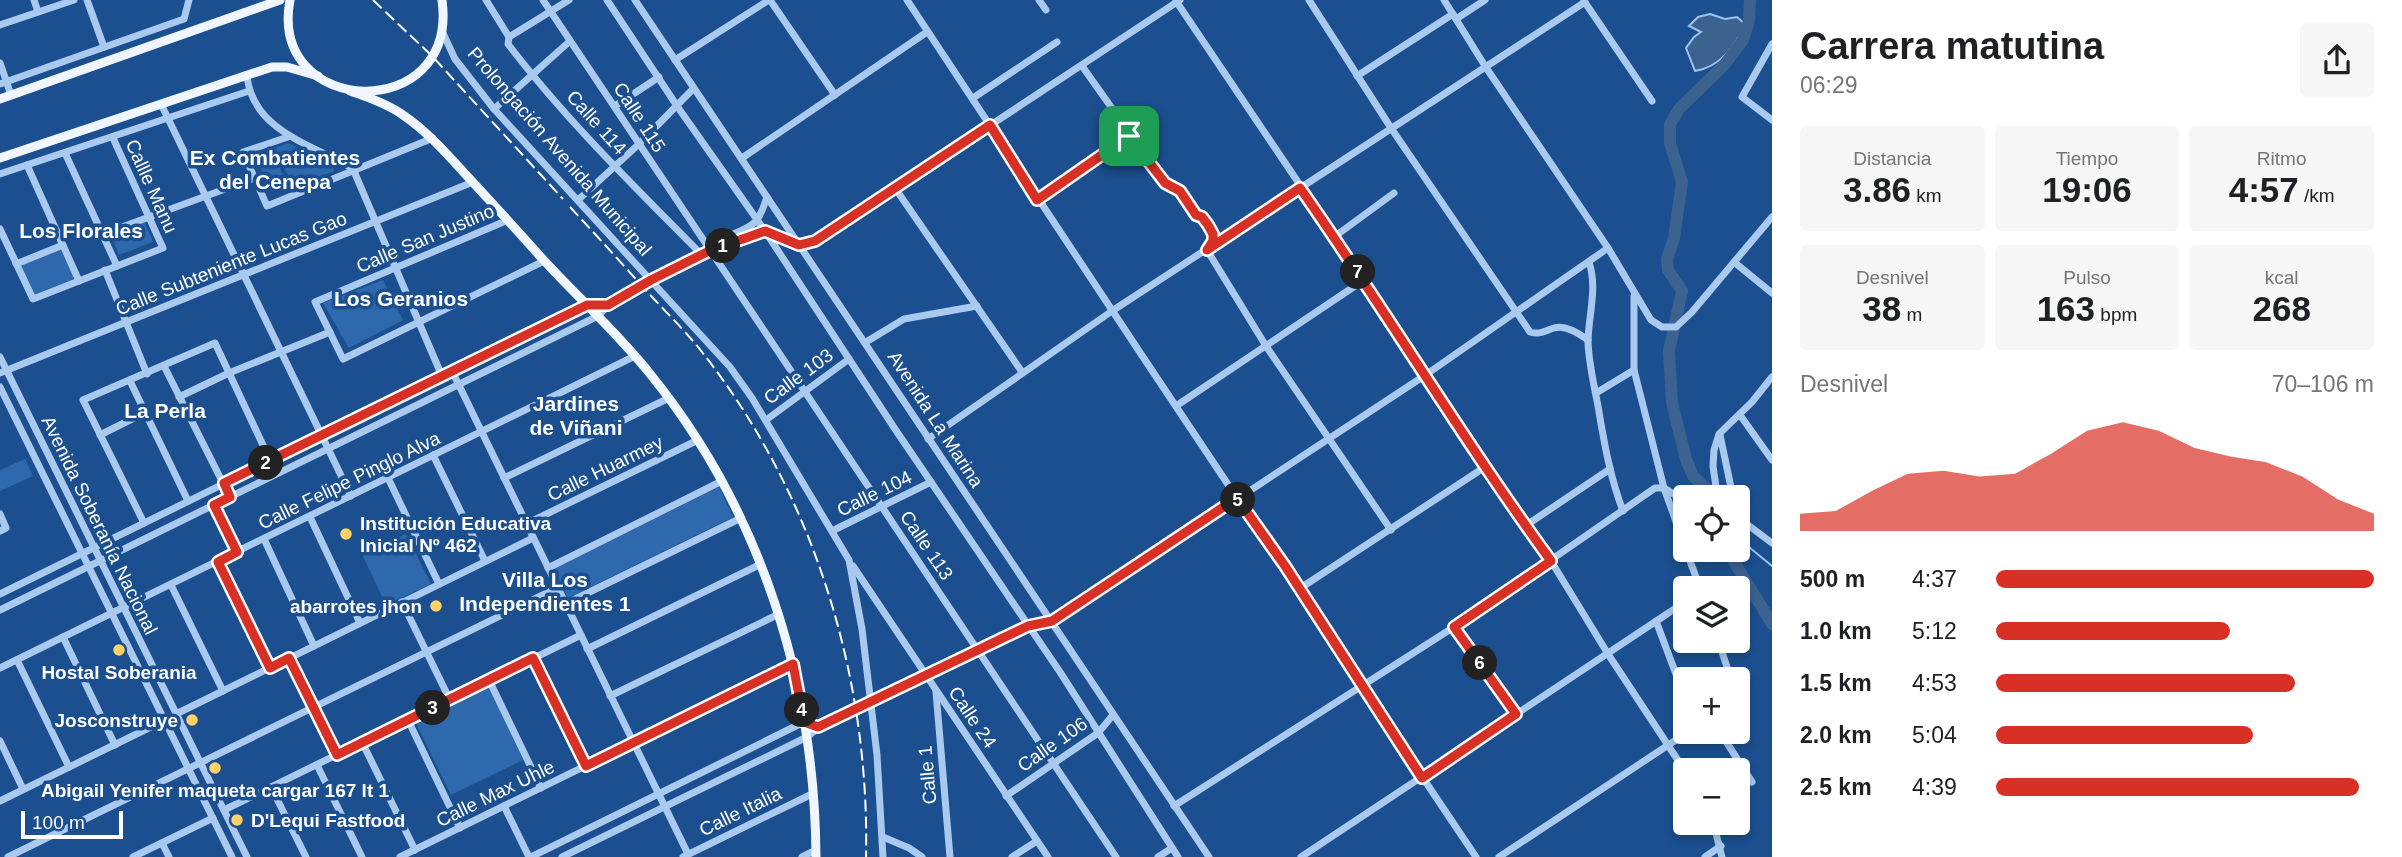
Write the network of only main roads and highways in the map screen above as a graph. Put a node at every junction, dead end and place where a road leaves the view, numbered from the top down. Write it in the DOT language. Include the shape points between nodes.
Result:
graph roads {
  1 [pos="280,0"];
  2 [pos="290,0"];
  3 [pos="442,0"];
  4 [pos="318,76"];
  5 [pos="350,91"];
  6 [pos="0,99"];
  7 [pos="0,158"];
  8 [pos="816,854"];
  1 -- 6 [label="main road"];
  2 -- 4 [label="main road, Prolongación Avenida Municipal" via="293,40"];
  3 -- 5 [label="main road, Prolongación Avenida Municipal" via="442,31 430,59 411,78 377,92"];
  4 -- 5 [label="main road, Prolongación Avenida Municipal"];
  4 -- 7 [label="main road" via="272,67"];
  5 -- 8 [label="main road, Prolongación Avenida Municipal" via="402,114 433,138 635,356 698,440 741,518 779,614 807,737"];
}
